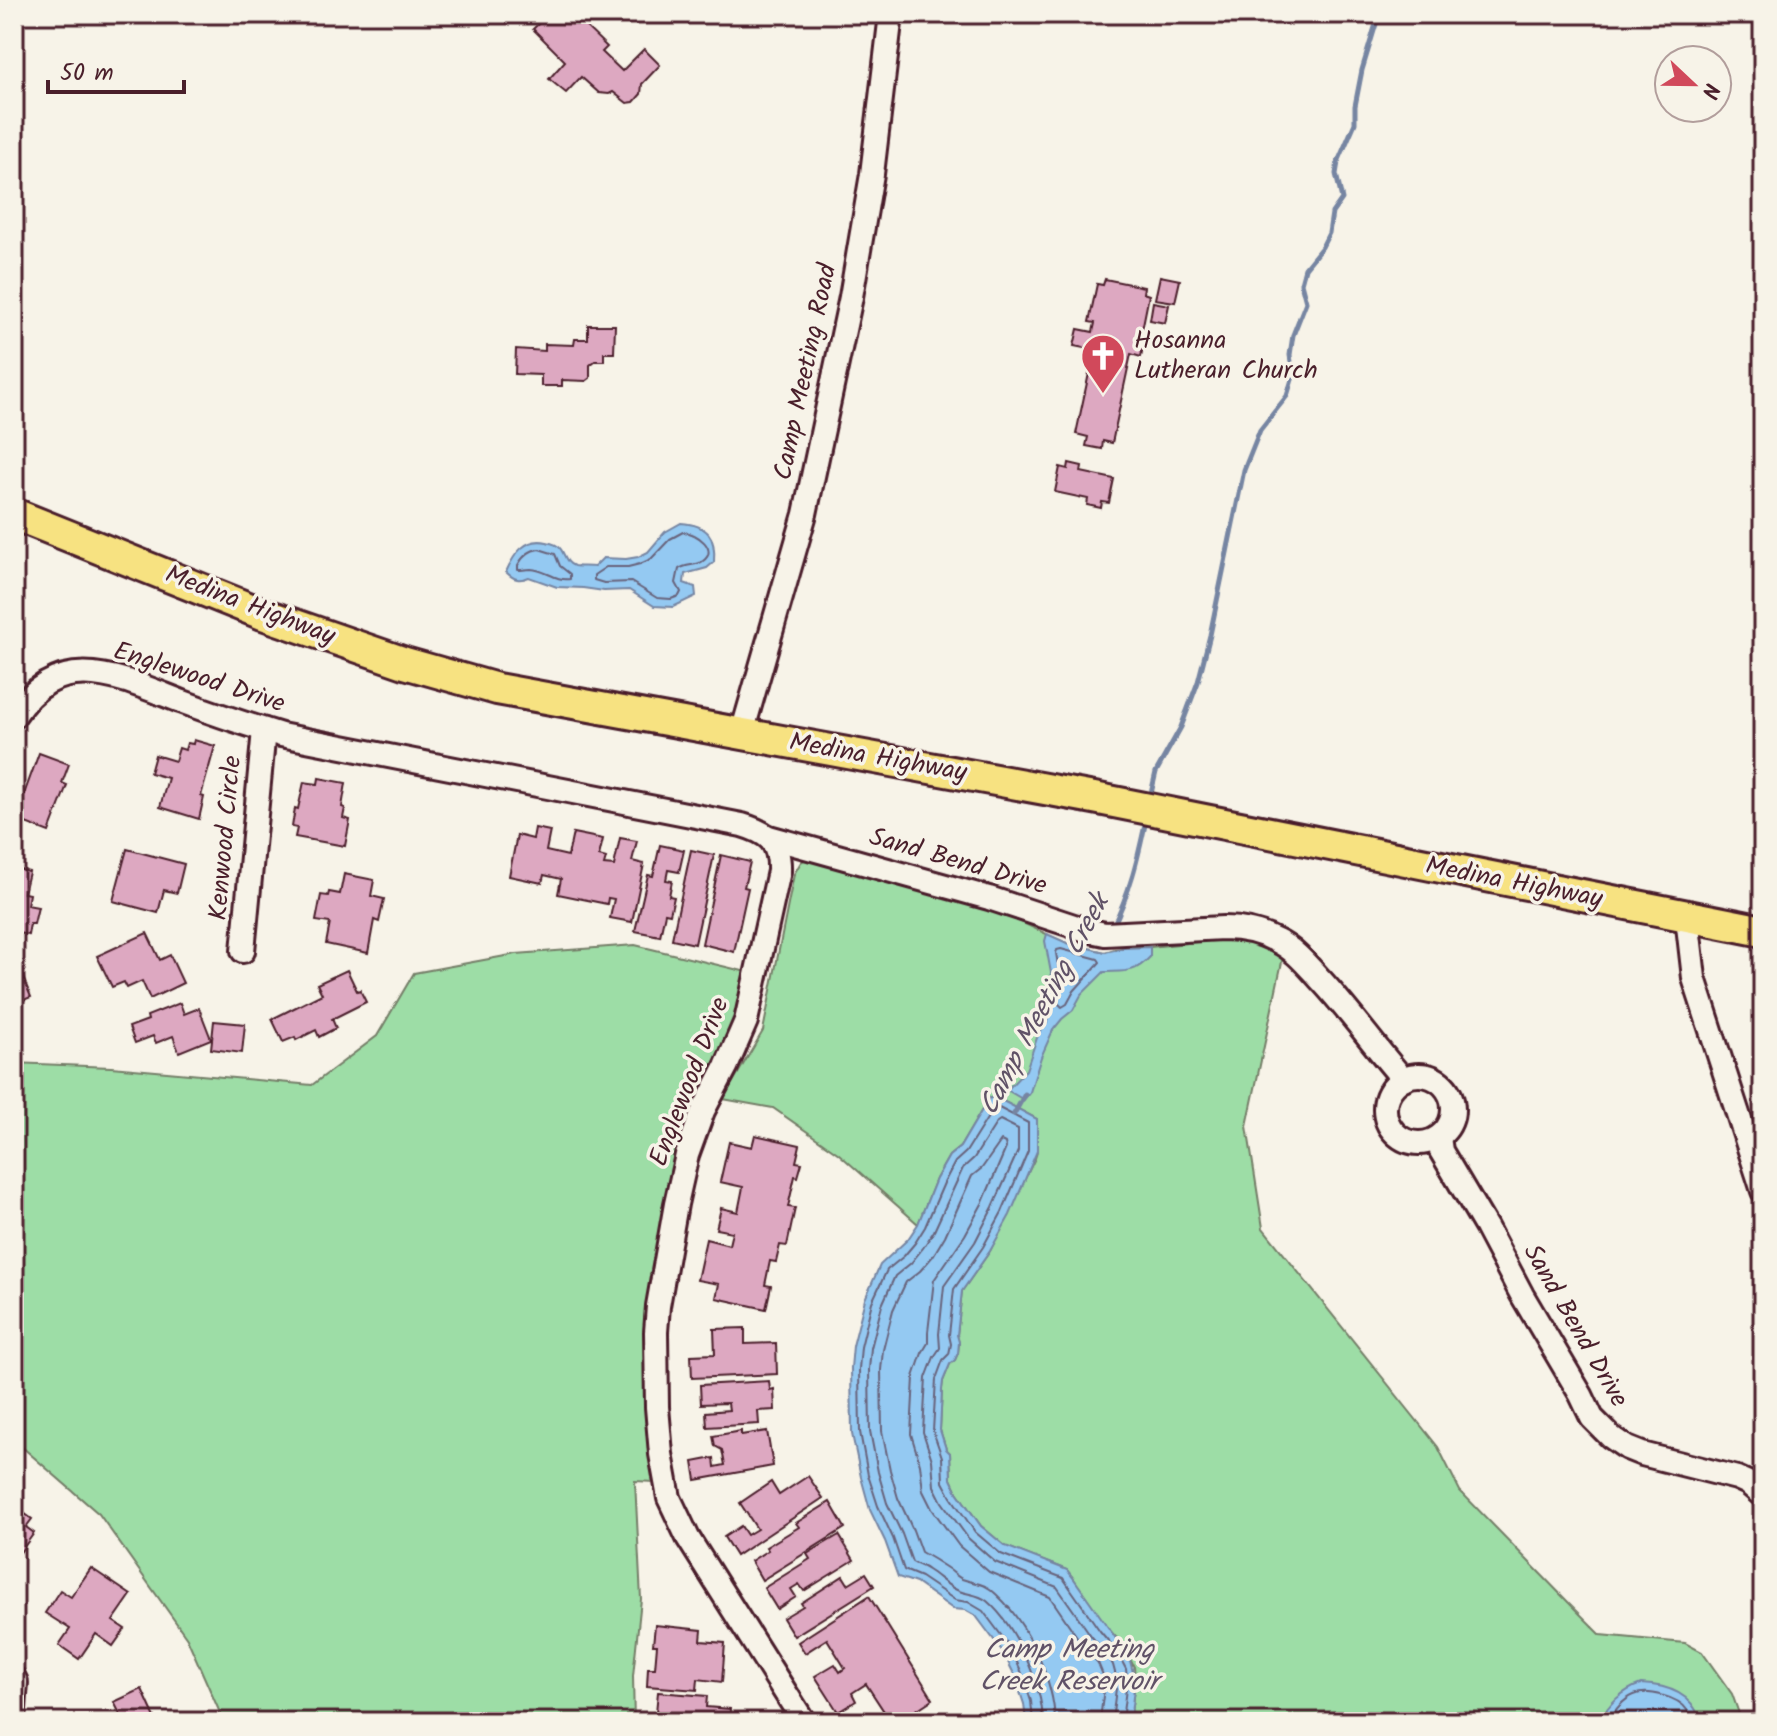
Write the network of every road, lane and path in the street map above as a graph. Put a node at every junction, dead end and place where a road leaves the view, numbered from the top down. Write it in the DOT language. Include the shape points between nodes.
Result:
graph roads {
  1 [pos="891,14"];
  2 [pos="14,514"];
  3 [pos="14,716"];
  4 [pos="264,730"];
  5 [pos="742,733"];
  6 [pos="769,837"];
  7 [pos="1687,917"];
  8 [pos="1763,931"];
  9 [pos="243,951"];
  10 [pos="1403,1079"];
  11 [pos="1439,1137"];
  12 [pos="1763,1191"];
  13 [pos="1763,1496"];
  14 [pos="14,1678"];
  15 [pos="14,1709"];
  16 [pos="804,1722"];
  1 -- 5 [label="street, Camp Meeting Road" via="851,297 805,514"];
  2 -- 5 [label="main road, Medina Highway" via="263,614 405,663 497,689"];
  3 -- 4 [label="street, Englewood Drive" via="40,686 86,673 115,676"];
  4 -- 6 [label="street, Englewood Drive" via="742,825"];
  4 -- 9 [label="street, Kenwood Circle"];
  5 -- 7 [label="main road, Medina Highway"];
  6 -- 10 [label="street, Sand Bend Drive" via="1105,934 1253,931 1279,942 1307,965"];
  6 -- 16 [label="street, Englewood Drive" via="779,854 779,871 746,1021 687,1155 669,1242 656,1332 657,1407 661,1454 675,1511"];
  7 -- 8 [label="main road, Medina Highway"];
  7 -- 12 [label="street" via="1694,978"];
  10 -- 11 [label="street" via="1425,1076 1450,1096 1452,1119"];
  10 -- 11 [label="street" via="1388,1095 1390,1127 1407,1141"];
  11 -- 13 [label="street, Sand Bend Drive" via="1441,1151 1592,1418 1627,1448 1737,1478"];
  14 -- 15 [label="street"];
}
